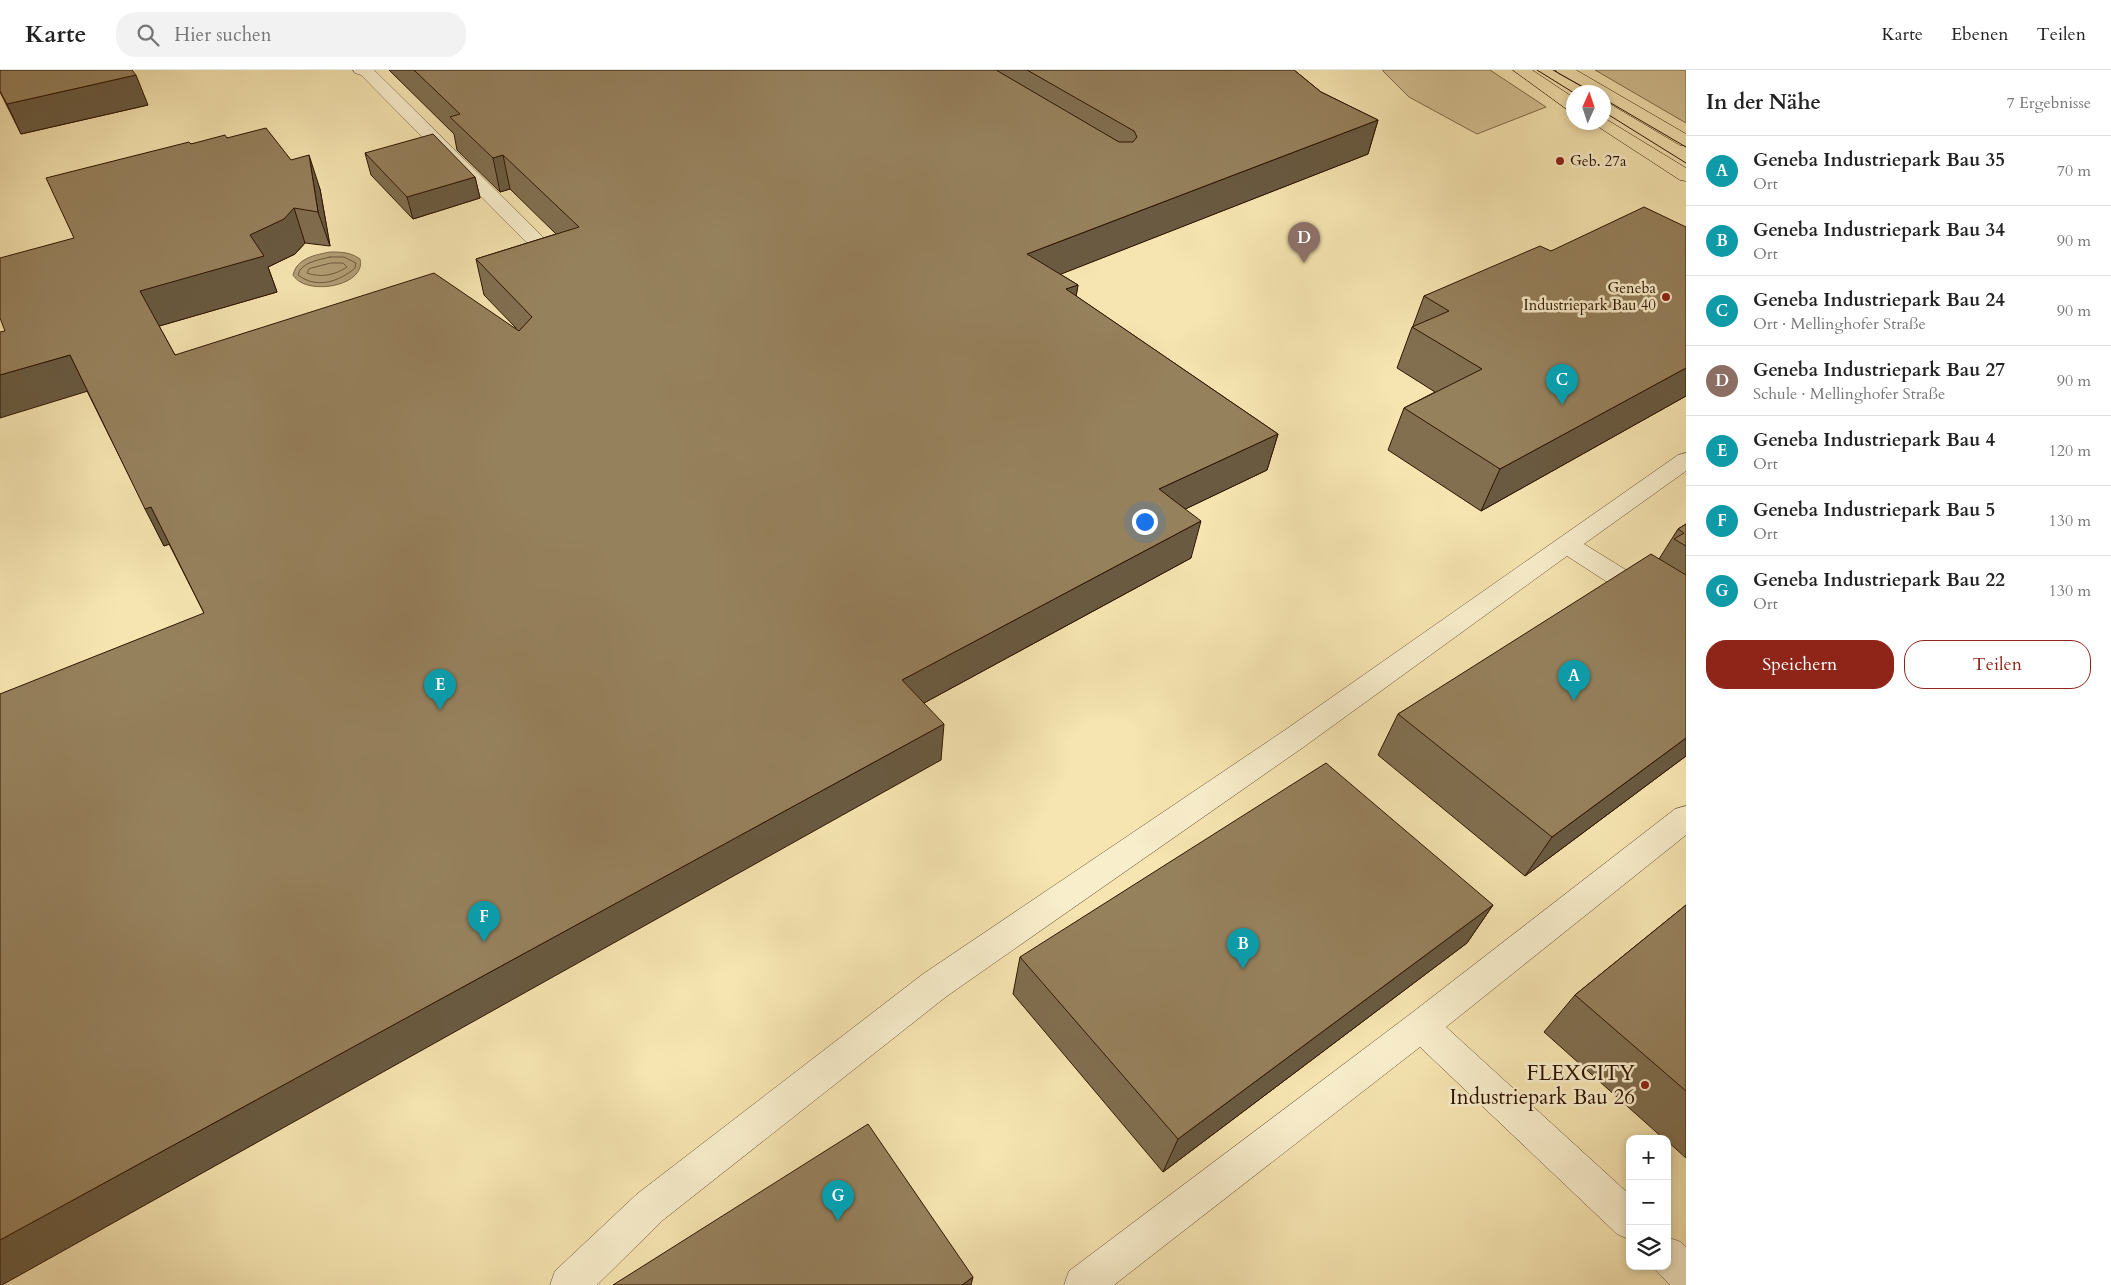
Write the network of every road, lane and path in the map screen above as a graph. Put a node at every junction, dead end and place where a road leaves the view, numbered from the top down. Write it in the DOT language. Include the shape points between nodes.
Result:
graph roads {
  1 [pos="361,70"];
  2 [pos="1520,70"];
  3 [pos="1564,70"];
  4 [pos="1589,85"];
  5 [pos="1611,98"];
  6 [pos="1566,101"];
  7 [pos="1611,129"];
  8 [pos="1686,140"];
  9 [pos="1686,176"];
  10 [pos="547,252"];
  11 [pos="1686,460"];
  12 [pos="1566,544"];
  13 [pos="1686,620"];
  14 [pos="1686,818"];
  15 [pos="1421,1026"];
  16 [pos="1626,1217"];
  17 [pos="1671,1260"];
  18 [pos="1686,1273"];
  19 [pos="569,1285"];
  20 [pos="1083,1285"];
  1 -- 10 [label="lane" via="366,71"];
  2 -- 6 [label="main road"];
  3 -- 4 [label="main road"];
  5 -- 8 [label="main road"];
  7 -- 9 [label="main road"];
  11 -- 12 [label="lane"];
  12 -- 13 [label="lane"];
  12 -- 19 [label="lane" via="1295,738 935,985 650,1207"];
  14 -- 15 [label="lane"];
  15 -- 16 [label="lane"];
  15 -- 20 [label="lane"];
  17 -- 18 [label="lane"];
}
